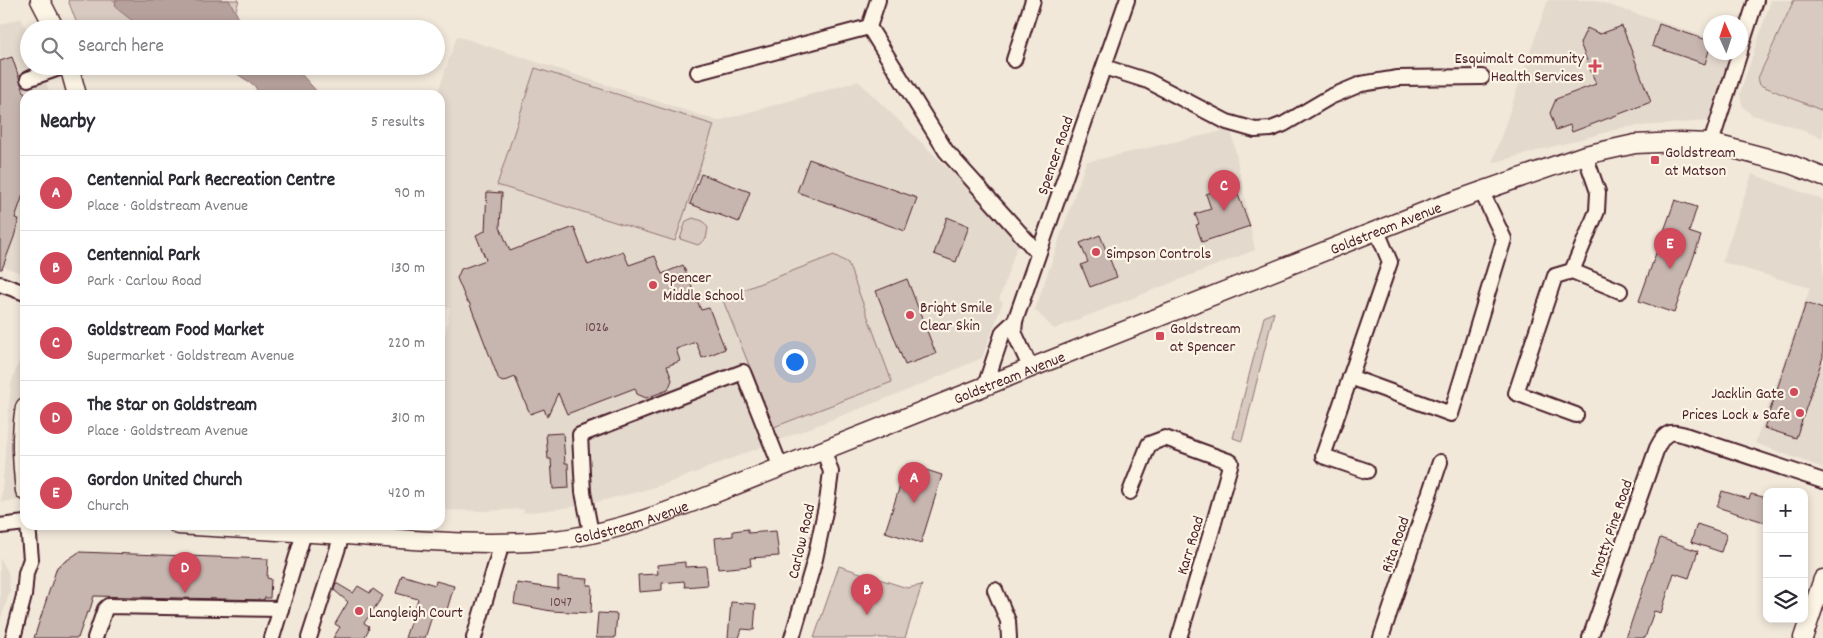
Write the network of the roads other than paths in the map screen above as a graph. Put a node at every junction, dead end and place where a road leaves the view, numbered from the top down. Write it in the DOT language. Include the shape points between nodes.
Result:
graph roads {
  1 [pos="40,0"];
  2 [pos="878,0"];
  3 [pos="1033,0"];
  4 [pos="1127,0"];
  5 [pos="1756,0"];
  6 [pos="50,20"];
  7 [pos="1748,26"];
  8 [pos="869,27"];
  9 [pos="1014,60"];
  10 [pos="1737,60"];
  11 [pos="1104,67"];
  12 [pos="698,72"];
  13 [pos="39,75"];
  14 [pos="71,75"];
  15 [pos="1482,77"];
  16 [pos="28,79"];
  17 [pos="76,90"];
  18 [pos="1711,143"];
  19 [pos="1585,155"];
  20 [pos="1823,177"];
  21 [pos="1481,190"];
  22 [pos="1377,231"];
  23 [pos="1038,253"];
  24 [pos="1572,271"];
  25 [pos="0,284"];
  26 [pos="20,291"];
  27 [pos="1620,291"];
  28 [pos="1015,321"];
  29 [pos="1030,369"];
  30 [pos="1350,377"];
  31 [pos="985,386"];
  32 [pos="1576,415"];
  33 [pos="824,451"];
  34 [pos="1440,462"];
  35 [pos="781,468"];
  36 [pos="1367,471"];
  37 [pos="1823,481"];
  38 [pos="1130,492"];
  39 [pos="20,525"];
  40 [pos="0,526"];
  41 [pos="28,530"];
  42 [pos="257,530"];
  43 [pos="304,533"];
  44 [pos="591,533"];
  45 [pos="342,535"];
  46 [pos="502,543"];
  47 [pos="1823,579"];
  48 [pos="995,590"];
  49 [pos="1820,602"];
  50 [pos="281,609"];
  51 [pos="13,638"];
  52 [pos="95,638"];
  53 [pos="272,638"];
  54 [pos="309,638"];
  55 [pos="474,638"];
  56 [pos="792,638"];
  57 [pos="1008,638"];
  58 [pos="1179,638"];
  59 [pos="1381,638"];
  60 [pos="1590,638"];
  61 [pos="1803,638"];
  1 -- 6 [label="main road"];
  2 -- 8 [label="street"];
  3 -- 9 [label="street"];
  4 -- 11 [label="street, Spencer Road"];
  5 -- 7 [label="street"];
  8 -- 12 [label="street"];
  8 -- 23 [label="street" via="946,151"];
  10 -- 18 [label="street"];
  11 -- 15 [label="street" via="1148,81 1227,122 1255,130 1284,124 1330,97 1361,84 1398,78"];
  11 -- 23 [label="street, Spencer Road"];
  13 -- 16 [label="street"];
  14 -- 17 [label="main road"];
  18 -- 19 [label="main road, Goldstream Avenue" via="1635,144"];
  18 -- 20 [label="main road, Goldstream Avenue" via="1790,164"];
  19 -- 21 [label="main road, Goldstream Avenue"];
  19 -- 24 [label="street" via="1598,192 1597,211"];
  21 -- 22 [label="main road, Goldstream Avenue"];
  21 -- 30 [label="street" via="1504,239 1451,414"];
  22 -- 29 [label="main road, Goldstream Avenue"];
  22 -- 30 [label="street" via="1390,262"];
  23 -- 28 [label="street, Spencer Road"];
  24 -- 27 [label="street"];
  24 -- 32 [label="street" via="1555,276 1516,393"];
  25 -- 26 [label="street"];
  28 -- 29 [label="street, Spencer Road" via="1014,332"];
  28 -- 31 [label="street, Spencer Road" via="1003,332"];
  29 -- 31 [label="main road, Goldstream Avenue"];
  30 -- 36 [label="street" via="1323,456"];
  31 -- 33 [label="main road, Goldstream Avenue"];
  33 -- 35 [label="main road, Goldstream Avenue"];
  33 -- 56 [label="street, Carlow Road" via="831,472 825,510 815,560"];
  34 -- 59 [label="street, Rita Road"];
  35 -- 44 [label="main road, Goldstream Avenue" via="645,520"];
  35 -- 44 [label="street" via="744,372 580,435 583,492"];
  37 -- 60 [label="street, Knotty Pine Road" via="1678,432 1669,433 1657,448"];
  38 -- 58 [label="street, Karr Road" via="1148,444 1165,438 1231,462"];
  39 -- 40 [label="street"];
  41 -- 51 [label="street" via="31,559"];
  42 -- 43 [label="main road, Goldstream Avenue"];
  43 -- 45 [label="main road, Goldstream Avenue"];
  43 -- 50 [label="street"];
  44 -- 46 [label="main road, Goldstream Avenue" via="555,540"];
  45 -- 46 [label="main road, Goldstream Avenue" via="429,542"];
  45 -- 54 [label="street"];
  46 -- 55 [label="street"];
  47 -- 49 [label="main road"];
  48 -- 57 [label="street" via="1008,621"];
  49 -- 61 [label="main road"];
  50 -- 52 [label="street" via="108,606"];
  50 -- 53 [label="street"];
}
